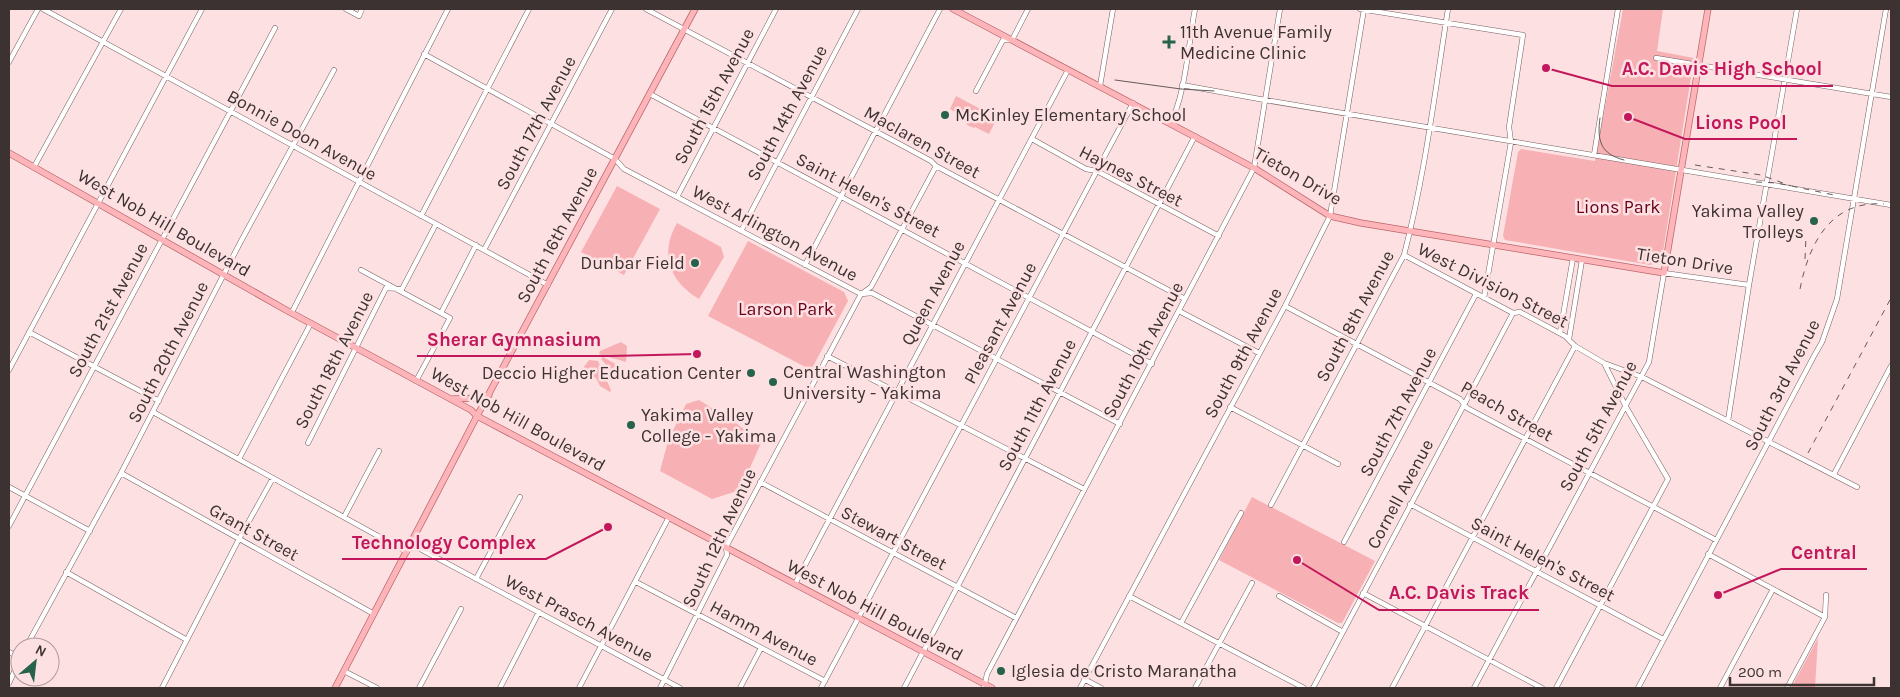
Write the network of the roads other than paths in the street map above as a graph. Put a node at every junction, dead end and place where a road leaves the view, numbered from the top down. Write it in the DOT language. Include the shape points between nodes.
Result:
graph roads {
  1 [pos="38,9"];
  2 [pos="43,9"];
  3 [pos="120,9"];
  4 [pos="202,9"];
  5 [pos="346,9"];
  6 [pos="362,9"];
  7 [pos="448,9"];
  8 [pos="529,9"];
  9 [pos="612,9"];
  10 [pos="646,9"];
  11 [pos="695,9"];
  12 [pos="776,9"];
  13 [pos="858,9"];
  14 [pos="940,9"];
  15 [pos="953,9"];
  16 [pos="1028,9"];
  17 [pos="1113,9"];
  18 [pos="1194,9"];
  19 [pos="1280,9"];
  20 [pos="1362,9"];
  21 [pos="1448,9"];
  22 [pos="1618,9"];
  23 [pos="1708,9"];
  24 [pos="1797,9"];
  25 [pos="1886,9"];
  26 [pos="1446,23"];
  27 [pos="275,28"];
  28 [pos="684,30"];
  29 [pos="1012,40"];
  30 [pos="103,42"];
  31 [pos="424,54"];
  32 [pos="1656,58"];
  33 [pos="9,62"];
  34 [pos="747,64"];
  35 [pos="1698,65"];
  36 [pos="334,70"];
  37 [pos="1068,70"];
  38 [pos="166,76"];
  39 [pos="1785,80"];
  40 [pos="1182,84"];
  41 [pos="1100,86"];
  42 [pos="486,89"];
  43 [pos="976,91"];
  44 [pos="650,94"];
  45 [pos="1872,94"];
  46 [pos="1891,97"];
  47 [pos="811,98"];
  48 [pos="1265,100"];
  49 [pos="1133,103"];
  50 [pos="230,112"];
  51 [pos="1346,114"];
  52 [pos="1170,123"];
  53 [pos="551,124"];
  54 [pos="1429,128"];
  55 [pos="713,129"];
  56 [pos="875,132"];
  57 [pos="1195,136"];
  58 [pos="1032,139"];
  59 [pos="1511,142"];
  60 [pos="294,146"];
  61 [pos="9,153"];
  62 [pos="1594,155"];
  63 [pos="615,159"];
  64 [pos="777,162"];
  65 [pos="936,166"];
  66 [pos="34,167"];
  67 [pos="1254,168"];
  68 [pos="1681,170"];
  69 [pos="1097,171"];
  70 [pos="359,182"];
  71 [pos="1768,184"];
  72 [pos="677,197"];
  73 [pos="840,197"];
  74 [pos="1854,199"];
  75 [pos="998,200"];
  76 [pos="98,202"];
  77 [pos="1159,205"];
  78 [pos="1891,205"];
  79 [pos="421,216"];
  80 [pos="1330,216"];
  81 [pos="436,224"];
  82 [pos="901,230"];
  83 [pos="741,231"];
  84 [pos="1410,231"];
  85 [pos="1063,235"];
  86 [pos="1219,236"];
  87 [pos="162,238"];
  88 [pos="476,245"];
  89 [pos="1493,245"];
  90 [pos="484,250"];
  91 [pos="1404,255"];
  92 [pos="1573,258"];
  93 [pos="1582,260"];
  94 [pos="964,263"];
  95 [pos="805,265"];
  96 [pos="1125,267"];
  97 [pos="361,270"];
  98 [pos="1664,273"];
  99 [pos="224,274"];
  100 [pos="548,285"];
  101 [pos="1749,285"];
  102 [pos="394,290"];
  103 [pos="861,294"];
  104 [pos="1476,294"];
  105 [pos="1030,298"];
  106 [pos="1484,298"];
  107 [pos="1185,299"];
  108 [pos="1285,306"];
  109 [pos="1179,311"];
  110 [pos="292,312"];
  111 [pos="441,313"];
  112 [pos="1513,313"];
  113 [pos="311,323"];
  114 [pos="932,324"];
  115 [pos="1092,331"];
  116 [pos="29,332"];
  117 [pos="1560,333"];
  118 [pos="1569,339"];
  119 [pos="1356,344"];
  120 [pos="1575,346"];
  121 [pos="357,348"];
  122 [pos="1259,353"];
  123 [pos="827,356"];
  124 [pos="998,359"];
  125 [pos="1604,362"];
  126 [pos="1152,364"];
  127 [pos="94,366"];
  128 [pos="1891,366"];
  129 [pos="9,370"];
  130 [pos="1642,377"];
  131 [pos="416,381"];
  132 [pos="1429,383"];
  133 [pos="896,392"];
  134 [pos="1060,392"];
  135 [pos="489,394"];
  136 [pos="452,400"];
  137 [pos="159,401"];
  138 [pos="1464,403"];
  139 [pos="1230,406"];
  140 [pos="1626,407"];
  141 [pos="153,412"];
  142 [pos="477,416"];
  143 [pos="1728,421"];
  144 [pos="1120,424"];
  145 [pos="962,426"];
  146 [pos="1526,439"];
  147 [pos="308,443"];
  148 [pos="1769,443"];
  149 [pos="1303,445"];
  150 [pos="380,451"];
  151 [pos="1024,458"];
  152 [pos="239,459"];
  153 [pos="1338,464"];
  154 [pos="1590,472"];
  155 [pos="121,473"];
  156 [pos="1834,474"];
  157 [pos="274,478"];
  158 [pos="760,482"];
  159 [pos="9,487"];
  160 [pos="1857,487"];
  161 [pos="1084,489"];
  162 [pos="25,496"];
  163 [pos="520,497"];
  164 [pos="1410,504"];
  165 [pos="1271,505"];
  166 [pos="1653,506"];
  167 [pos="1241,513"];
  168 [pos="344,516"];
  169 [pos="669,518"];
  170 [pos="829,519"];
  171 [pos="9,526"];
  172 [pos="90,531"];
  173 [pos="1473,537"];
  174 [pos="239,539"];
  175 [pos="1716,540"];
  176 [pos="1344,542"];
  177 [pos="411,544"];
  178 [pos="726,547"];
  179 [pos="407,552"];
  180 [pos="894,554"];
  181 [pos="1708,554"];
  182 [pos="1538,571"];
  183 [pos="66,572"];
  184 [pos="476,579"];
  185 [pos="636,582"];
  186 [pos="1252,583"];
  187 [pos="794,584"];
  188 [pos="956,587"];
  189 [pos="1773,589"];
  190 [pos="1363,593"];
  191 [pos="1826,595"];
  192 [pos="1129,596"];
  193 [pos="1278,596"];
  194 [pos="1601,605"];
  195 [pos="461,609"];
  196 [pos="539,612"];
  197 [pos="374,614"];
  198 [pos="698,614"];
  199 [pos="1825,617"];
  200 [pos="860,618"];
  201 [pos="1016,618"];
  202 [pos="1181,623"];
  203 [pos="1425,626"];
  204 [pos="1343,632"];
  205 [pos="31,637"];
  206 [pos="1663,639"];
  207 [pos="187,640"];
  208 [pos="1220,644"];
  209 [pos="602,645"];
  210 [pos="761,648"];
  211 [pos="923,652"];
  212 [pos="1490,660"];
  213 [pos="344,671"];
  214 [pos="1084,679"];
  215 [pos="665,680"];
  216 [pos="825,681"];
  217 [pos="987,687"];
  218 [pos="162,688"];
  219 [pos="335,688"];
  220 [pos="377,688"];
  221 [pos="419,688"];
  222 [pos="500,688"];
  223 [pos="579,688"];
  224 [pos="660,688"];
  225 [pos="680,688"];
  226 [pos="740,688"];
  227 [pos="821,688"];
  228 [pos="904,688"];
  229 [pos="1080,688"];
  230 [pos="1101,688"];
  231 [pos="1195,688"];
  232 [pos="1304,688"];
  233 [pos="1313,688"];
  234 [pos="1392,688"];
  235 [pos="1474,688"];
  236 [pos="1542,688"];
  237 [pos="1556,688"];
  238 [pos="1638,688"];
  239 [pos="1720,688"];
  240 [pos="1787,688"];
  1 -- 33 [label="street"];
  2 -- 30 [label="street, Bonnie Doon Avenue"];
  3 -- 30 [label="street"];
  4 -- 38 [label="street"];
  5 -- 6 [label="street" via="359,16"];
  7 -- 31 [label="street"];
  8 -- 42 [label="street"];
  9 -- 53 [label="street, South 17th Avenue"];
  10 -- 28 [label="street, Maclaren Street"];
  11 -- 28 [label="main road, South 16th Avenue"];
  12 -- 34 [label="street, South 15th Avenue"];
  13 -- 47 [label="street, South 14th Avenue"];
  14 -- 56 [label="street"];
  15 -- 29 [label="main road, Tieton Drive"];
  16 -- 29 [label="street"];
  17 -- 41 [label="street"];
  18 -- 40 [label="street"];
  19 -- 48 [label="street, South 10th Avenue"];
  20 -- 26 [label="street"];
  20 -- 51 [label="street, South 9th Avenue"];
  21 -- 26 [label="street, South 8th Avenue"];
  22 -- 62 [label="street"];
  23 -- 35 [label="main road, South 5th Avenue"];
  24 -- 39 [label="street"];
  25 -- 45 [label="street, South 3rd Avenue"];
  26 -- 54 [label="street, South 8th Avenue"];
  26 -- 59 [label="street" via="1523,35 1509,127"];
  27 -- 50 [label="street, South 21st Avenue"];
  28 -- 34 [label="street, Maclaren Street"];
  28 -- 44 [label="main road, South 16th Avenue"];
  29 -- 37 [label="main road, Tieton Drive"];
  29 -- 43 [label="street" via="1003,40"];
  30 -- 38 [label="street, Bonnie Doon Avenue"];
  30 -- 66 [label="street"];
  31 -- 42 [label="street, West Arlington Avenue"];
  31 -- 70 [label="street"];
  32 -- 35 [label="street"];
  34 -- 47 [label="street, Maclaren Street"];
  34 -- 55 [label="street, South 15th Avenue"];
  35 -- 39 [label="street"];
  35 -- 68 [label="main road, South 5th Avenue"];
  36 -- 60 [label="street, South 20th Avenue"];
  37 -- 41 [label="main road, Tieton Drive"];
  37 -- 58 [label="street, Queen Avenue"];
  38 -- 50 [label="street, Bonnie Doon Avenue"];
  38 -- 76 [label="street"];
  39 -- 45 [label="street"];
  39 -- 71 [label="street"];
  40 -- 48 [label="street"];
  40 -- 52 [label="street"];
  41 -- 49 [label="main road, Tieton Drive"];
  42 -- 53 [label="street, West Arlington Avenue"];
  42 -- 79 [label="street"];
  44 -- 55 [label="street, Saint Helen's Street"];
  44 -- 63 [label="main road, South 16th Avenue"];
  45 -- 46 [label="street"];
  45 -- 74 [label="street, South 3rd Avenue"];
  47 -- 56 [label="street, Maclaren Street"];
  47 -- 64 [label="street, South 14th Avenue"];
  48 -- 51 [label="street"];
  48 -- 67 [label="street, South 10th Avenue"];
  49 -- 52 [label="main road, Tieton Drive"];
  49 -- 69 [label="street, Pleasant Avenue"];
  50 -- 60 [label="street, Bonnie Doon Avenue"];
  50 -- 87 [label="street, South 21st Avenue"];
  51 -- 54 [label="street"];
  51 -- 80 [label="street, South 9th Avenue"];
  52 -- 57 [label="main road, Tieton Drive"];
  53 -- 63 [label="street, West Arlington Avenue"];
  53 -- 90 [label="street, South 17th Avenue"];
  54 -- 59 [label="street"];
  54 -- 84 [label="street, South 8th Avenue"];
  55 -- 64 [label="street, Saint Helen's Street"];
  55 -- 72 [label="street, South 15th Avenue"];
  56 -- 65 [label="street, Maclaren Street"];
  56 -- 73 [label="street"];
  57 -- 67 [label="main road, Tieton Drive"];
  57 -- 77 [label="street, South 11th Avenue"];
  58 -- 69 [label="street, Haynes Street" via="1086,169"];
  58 -- 75 [label="street, Queen Avenue"];
  59 -- 62 [label="street"];
  59 -- 89 [label="street"];
  60 -- 70 [label="street, Bonnie Doon Avenue"];
  60 -- 99 [label="street, South 20th Avenue"];
  61 -- 66 [label="main road, West Nob Hill Boulevard"];
  62 -- 68 [label="street"];
  63 -- 72 [label="street, West Arlington Avenue" via="624,169"];
  63 -- 100 [label="main road, South 16th Avenue"];
  64 -- 73 [label="street, Saint Helen's Street"];
  64 -- 83 [label="street, South 14th Avenue"];
  65 -- 75 [label="street, Maclaren Street"];
  65 -- 82 [label="street, South 12th Avenue"];
  66 -- 76 [label="main road, West Nob Hill Boulevard"];
  67 -- 80 [label="main road, Tieton Drive"];
  67 -- 86 [label="street, South 10th Avenue"];
  68 -- 71 [label="street"];
  68 -- 98 [label="main road, South 5th Avenue"];
  69 -- 77 [label="street, Haynes Street"];
  69 -- 85 [label="street, Pleasant Avenue"];
  70 -- 79 [label="street, Bonnie Doon Avenue"];
  70 -- 110 [label="street"];
  71 -- 74 [label="street"];
  71 -- 101 [label="street"];
  72 -- 83 [label="street, West Arlington Avenue"];
  73 -- 82 [label="street, Saint Helen's Street"];
  73 -- 95 [label="street"];
  74 -- 78 [label="street"];
  74 -- 148 [label="street, South 3rd Avenue" via="1830,322"];
  75 -- 85 [label="street, Maclaren Street"];
  75 -- 94 [label="street, Queen Avenue"];
  76 -- 87 [label="main road, West Nob Hill Boulevard"];
  76 -- 116 [label="street"];
  77 -- 86 [label="street, Haynes Street"];
  77 -- 96 [label="street, South 11th Avenue"];
  79 -- 81 [label="street, Bonnie Doon Avenue"];
  80 -- 84 [label="main road, Tieton Drive"];
  80 -- 108 [label="street, South 9th Avenue"];
  81 -- 88 [label="street, Bonnie Doon Avenue"];
  81 -- 102 [label="street, South 18th Avenue" via="402,289"];
  82 -- 94 [label="street, Saint Helen's Street"];
  82 -- 103 [label="street, South 12th Avenue" via="871,287"];
  83 -- 95 [label="street, West Arlington Avenue"];
  84 -- 89 [label="main road, Tieton Drive"];
  84 -- 91 [label="street, South 8th Avenue"];
  85 -- 96 [label="street, Maclaren Street"];
  85 -- 105 [label="street, Pleasant Avenue"];
  86 -- 107 [label="street, South 10th Avenue"];
  87 -- 99 [label="main road, West Nob Hill Boulevard"];
  87 -- 127 [label="street, South 21st Avenue"];
  88 -- 90 [label="street, Bonnie Doon Avenue"];
  88 -- 111 [label="street"];
  89 -- 92 [label="main road, Tieton Drive"];
  89 -- 106 [label="street"];
  90 -- 100 [label="street, Bonnie Doon Avenue"];
  91 -- 104 [label="street, West Division Street"];
  91 -- 119 [label="street, South 8th Avenue"];
  92 -- 93 [label="main road, Tieton Drive"];
  92 -- 117 [label="street"];
  93 -- 98 [label="main road, Tieton Drive"];
  93 -- 118 [label="street"];
  94 -- 105 [label="street, Saint Helen's Street"];
  94 -- 114 [label="street, Queen Avenue"];
  95 -- 103 [label="street, West Arlington Avenue"];
  96 -- 107 [label="street, Maclaren Street"];
  96 -- 115 [label="street, South 11th Avenue"];
  97 -- 102 [label="street"];
  98 -- 101 [label="street, Tieton Drive"];
  98 -- 130 [label="street, South 5th Avenue" via="1649,362"];
  99 -- 110 [label="main road, West Nob Hill Boulevard"];
  99 -- 137 [label="street, South 20th Avenue"];
  100 -- 135 [label="main road, South 16th Avenue"];
  101 -- 143 [label="street"];
  102 -- 111 [label="street"];
  102 -- 121 [label="street, South 18th Avenue" via="386,288 360,336"];
  103 -- 114 [label="street, West Arlington Avenue" via="872,293"];
  103 -- 123 [label="street, South 12th Avenue"];
  104 -- 106 [label="street, West Division Street"];
  104 -- 132 [label="street, South 7th Avenue"];
  105 -- 115 [label="street, Saint Helen's Street"];
  105 -- 124 [label="street, Pleasant Avenue"];
  106 -- 112 [label="street, West Division Street"];
  107 -- 109 [label="street, South 10th Avenue"];
  108 -- 119 [label="street, Peach Street"];
  108 -- 122 [label="street, South 9th Avenue"];
  109 -- 122 [label="street"];
  109 -- 126 [label="street, South 10th Avenue"];
  110 -- 113 [label="main road, West Nob Hill Boulevard"];
  111 -- 131 [label="street" via="450,318"];
  112 -- 117 [label="street, West Division Street" via="1520,312"];
  112 -- 138 [label="street, Cornell Avenue"];
  113 -- 121 [label="main road, West Nob Hill Boulevard"];
  113 -- 152 [label="street"];
  114 -- 124 [label="street, West Arlington Avenue"];
  114 -- 133 [label="street, Queen Avenue"];
  115 -- 126 [label="street, Saint Helen's Street"];
  115 -- 134 [label="street, South 11th Avenue"];
  116 -- 127 [label="street"];
  116 -- 129 [label="street"];
  117 -- 118 [label="street, West Division Street"];
  118 -- 120 [label="street, West Division Street"];
  119 -- 132 [label="street, Peach Street"];
  119 -- 149 [label="street, South 8th Avenue"];
  120 -- 125 [label="street, West Division Street"];
  120 -- 146 [label="street"];
  121 -- 131 [label="main road, West Nob Hill Boulevard"];
  121 -- 147 [label="street, South 18th Avenue"];
  122 -- 139 [label="street, South 9th Avenue"];
  123 -- 133 [label="street"];
  123 -- 158 [label="street, South 12th Avenue"];
  124 -- 134 [label="street, West Arlington Avenue"];
  124 -- 145 [label="street, Pleasant Avenue"];
  125 -- 130 [label="street, West Division Street"];
  125 -- 140 [label="street"];
  126 -- 144 [label="street, South 10th Avenue"];
  127 -- 137 [label="street"];
  127 -- 162 [label="street, South 21st Avenue"];
  128 -- 156 [label="street"];
  130 -- 140 [label="street, South 5th Avenue"];
  130 -- 143 [label="street, West Division Street"];
  131 -- 136 [label="main road, West Nob Hill Boulevard"];
  132 -- 138 [label="street, Peach Street"];
  132 -- 176 [label="street, South 7th Avenue"];
  133 -- 145 [label="street"];
  133 -- 170 [label="street, Queen Avenue"];
  134 -- 144 [label="street, West Arlington Avenue"];
  134 -- 151 [label="street, South 11th Avenue"];
  135 -- 136 [label="main road"];
  135 -- 142 [label="main road, South 16th Avenue"];
  136 -- 142 [label="main road, West Nob Hill Boulevard"];
  137 -- 141 [label="street, South 20th Avenue"];
  138 -- 146 [label="street, Peach Street" via="1467,408"];
  138 -- 164 [label="street, Cornell Avenue"];
  139 -- 149 [label="street"];
  139 -- 192 [label="street, South 9th Avenue"];
  140 -- 154 [label="street, South 5th Avenue"];
  140 -- 166 [label="street" via="1668,479"];
  141 -- 152 [label="street"];
  141 -- 155 [label="street, South 20th Avenue"];
  142 -- 169 [label="main road, West Nob Hill Boulevard"];
  142 -- 177 [label="main road, South 16th Avenue"];
  143 -- 148 [label="street, West Division Street"];
  144 -- 161 [label="street, South 10th Avenue"];
  145 -- 151 [label="street"];
  145 -- 180 [label="street, Pleasant Avenue"];
  146 -- 154 [label="street, Peach Street"];
  146 -- 173 [label="street"];
  148 -- 156 [label="street, West Division Street"];
  148 -- 175 [label="street, South 3rd Avenue"];
  149 -- 153 [label="street"];
  149 -- 165 [label="street, South 8th Avenue"];
  150 -- 168 [label="street"];
  151 -- 161 [label="street"];
  151 -- 188 [label="street, South 11th Avenue"];
  152 -- 157 [label="street"];
  154 -- 166 [label="street, Peach Street"];
  154 -- 182 [label="street, South 5th Avenue"];
  155 -- 172 [label="street, South 20th Avenue"];
  155 -- 174 [label="street, Grant Street"];
  156 -- 160 [label="street, West Division Street"];
  157 -- 168 [label="street"];
  157 -- 174 [label="street"];
  158 -- 170 [label="street, Stewart Street"];
  158 -- 178 [label="street, South 12th Avenue"];
  159 -- 162 [label="street"];
  161 -- 201 [label="street, South 10th Avenue"];
  162 -- 171 [label="street, South 21st Avenue"];
  162 -- 172 [label="street"];
  163 -- 184 [label="street"];
  164 -- 173 [label="street, Saint Helen's Street"];
  164 -- 190 [label="street, Cornell Avenue"];
  166 -- 175 [label="street, Peach Street"];
  166 -- 194 [label="street"];
  167 -- 202 [label="street"];
  168 -- 179 [label="street"];
  169 -- 178 [label="main road, West Nob Hill Boulevard"];
  169 -- 185 [label="street"];
  170 -- 180 [label="street, Stewart Street"];
  170 -- 187 [label="street, Queen Avenue"];
  172 -- 183 [label="street, South 20th Avenue"];
  173 -- 182 [label="street, Saint Helen's Street"];
  173 -- 203 [label="street"];
  174 -- 197 [label="street, Grant Street"];
  174 -- 207 [label="street"];
  175 -- 181 [label="street, South 3rd Avenue"];
  177 -- 179 [label="main road, South 16th Avenue"];
  177 -- 184 [label="street, West Prasch Avenue"];
  178 -- 187 [label="main road, West Nob Hill Boulevard"];
  178 -- 198 [label="street, South 12th Avenue" via="727,555"];
  179 -- 197 [label="main road, South 16th Avenue"];
  180 -- 188 [label="street, Stewart Street"];
  180 -- 200 [label="street, Pleasant Avenue"];
  181 -- 189 [label="street"];
  181 -- 206 [label="street, South 3rd Avenue"];
  182 -- 194 [label="street, Saint Helen's Street"];
  182 -- 212 [label="street, South 5th Avenue"];
  183 -- 205 [label="street, South 20th Avenue"];
  183 -- 207 [label="street"];
  184 -- 196 [label="street, West Prasch Avenue"];
  185 -- 198 [label="street, Hamm Avenue"];
  185 -- 209 [label="street"];
  186 -- 208 [label="street"];
  187 -- 200 [label="main road, West Nob Hill Boulevard"];
  188 -- 201 [label="street, Stewart Street"];
  188 -- 211 [label="street, South 11th Avenue"];
  189 -- 199 [label="street"];
  189 -- 239 [label="street"];
  190 -- 203 [label="street"];
  190 -- 204 [label="street, Cornell Avenue"];
  191 -- 199 [label="street"];
  192 -- 202 [label="street"];
  192 -- 214 [label="street, South 9th Avenue"];
  193 -- 204 [label="street"];
  194 -- 206 [label="street, Saint Helen's Street"];
  194 -- 237 [label="street"];
  195 -- 221 [label="street"];
  196 -- 209 [label="street, West Prasch Avenue"];
  196 -- 222 [label="street"];
  197 -- 213 [label="main road, South 16th Avenue"];
  198 -- 210 [label="street, Hamm Avenue"];
  198 -- 215 [label="street, South 12th Avenue"];
  199 -- 240 [label="street"];
  200 -- 211 [label="main road, West Nob Hill Boulevard"];
  200 -- 216 [label="street, Pleasant Avenue"];
  201 -- 217 [label="street, South 10th Avenue" via="987,674"];
  202 -- 208 [label="street"];
  203 -- 212 [label="street"];
  203 -- 234 [label="street"];
  204 -- 233 [label="street, Cornell Avenue"];
  206 -- 238 [label="street, South 3rd Avenue"];
  207 -- 218 [label="street"];
  208 -- 231 [label="street"];
  208 -- 232 [label="street"];
  209 -- 215 [label="street, West Prasch Avenue"];
  209 -- 223 [label="street"];
  210 -- 216 [label="street, Hamm Avenue"];
  210 -- 226 [label="street"];
  211 -- 217 [label="main road, West Nob Hill Boulevard"];
  211 -- 228 [label="street, South 11th Avenue"];
  212 -- 235 [label="street, South 5th Avenue"];
  212 -- 236 [label="street"];
  213 -- 219 [label="main road, South 16th Avenue"];
  213 -- 220 [label="street"];
  214 -- 229 [label="street, South 9th Avenue"];
  214 -- 230 [label="street"];
  215 -- 224 [label="street, South 12th Avenue"];
  215 -- 225 [label="street, West Prasch Avenue"];
  216 -- 227 [label="street, Pleasant Avenue"];
}
